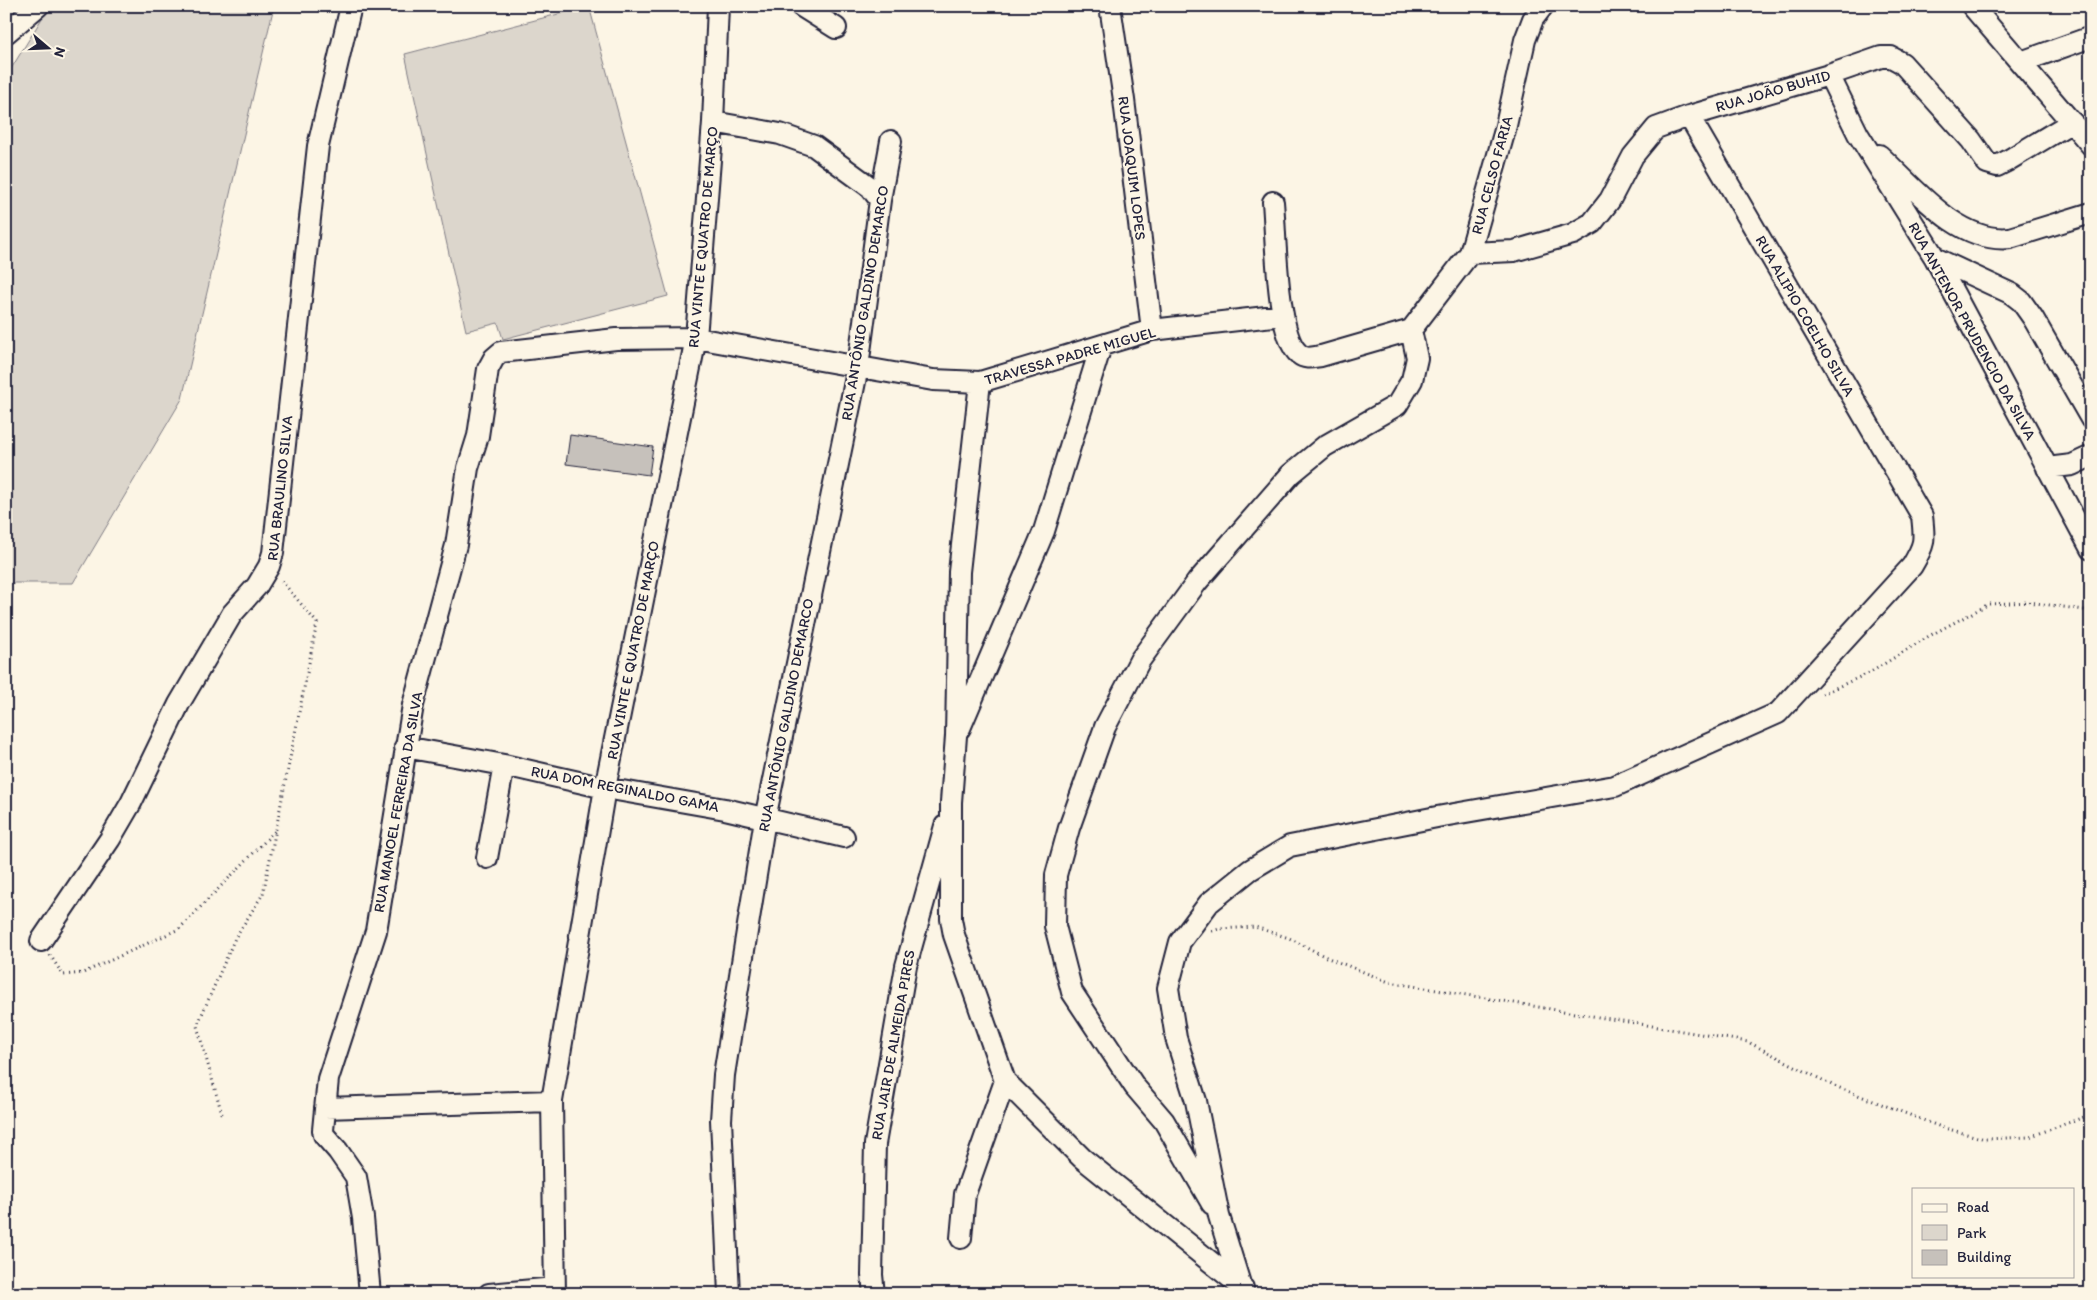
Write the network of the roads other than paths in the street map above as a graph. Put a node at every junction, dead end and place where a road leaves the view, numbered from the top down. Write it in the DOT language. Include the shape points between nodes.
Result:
graph roads {
  1 [pos="38,6"];
  2 [pos="351,6"];
  3 [pos="718,6"];
  4 [pos="801,6"];
  5 [pos="1110,6"];
  6 [pos="1543,6"];
  7 [pos="1972,6"];
  8 [pos="836,28"];
  9 [pos="6,33"];
  10 [pos="2091,37"];
  11 [pos="2020,62"];
  12 [pos="1829,75"];
  13 [pos="1689,116"];
  14 [pos="714,122"];
  15 [pos="2072,122"];
  16 [pos="1858,134"];
  17 [pos="891,141"];
  18 [pos="2091,145"];
  19 [pos="880,200"];
  20 [pos="1273,202"];
  21 [pos="2091,213"];
  22 [pos="1470,253"];
  23 [pos="1935,258"];
  24 [pos="1282,315"];
  25 [pos="1152,330"];
  26 [pos="1411,330"];
  27 [pos="696,338"];
  28 [pos="1101,346"];
  29 [pos="501,352"];
  30 [pos="858,367"];
  31 [pos="980,382"];
  32 [pos="2091,419"];
  33 [pos="2091,456"];
  34 [pos="2047,468"];
  35 [pos="2091,549"];
  36 [pos="956,736"];
  37 [pos="405,747"];
  38 [pos="504,765"];
  39 [pos="605,788"];
  40 [pos="951,802"];
  41 [pos="765,819"];
  42 [pos="844,837"];
  43 [pos="487,858"];
  44 [pos="41,941"];
  45 [pos="1005,1081"];
  46 [pos="552,1101"];
  47 [pos="325,1108"];
  48 [pos="1220,1216"];
  49 [pos="961,1238"];
  50 [pos="1244,1290"];
  51 [pos="555,1291"];
  52 [pos="370,1294"];
  53 [pos="489,1294"];
  54 [pos="729,1294"];
  55 [pos="874,1294"];
  1 -- 9 [label="street"];
  2 -- 44 [label="street, RUA BRAULINO SILVA" via="318,146 269,566 257,586 232,614 179,704 110,839"];
  3 -- 14 [label="street, RUA VINTE E QUATRO DE MARÇO"];
  4 -- 8 [label="street"];
  5 -- 25 [label="street, RUA JOAQUIM LOPES"];
  6 -- 22 [label="street, RUA CELSO FARIA" via="1533,19 1525,40 1505,130"];
  7 -- 11 [label="street"];
  10 -- 11 [label="street"];
  11 -- 15 [label="street"];
  12 -- 13 [label="street, RUA JOÃO BUHID"];
  12 -- 15 [label="street, RUA JOÃO BUHID" via="1881,57 1891,57 1902,63 1992,166 2007,161"];
  12 -- 16 [label="street, RUA ANTENOR PRUDENCIO DA SILVA"];
  13 -- 22 [label="street, RUA JOÃO BUHID" via="1656,128 1632,156 1610,200 1592,223 1573,234 1514,251"];
  13 -- 48 [label="street, RUA ALIPIO COELHO SILVA" via="1922,516 1924,541 1912,566 1778,713 1615,786 1290,846 1250,870 1209,904 1180,942 1168,988 1176,1038 1196,1101"];
  14 -- 19 [label="street" via="780,134 814,146 870,187"];
  14 -- 27 [label="street, RUA VINTE E QUATRO DE MARÇO"];
  15 -- 18 [label="street"];
  16 -- 21 [label="street" via="1950,222 1967,231 1998,240"];
  16 -- 23 [label="street, RUA ANTENOR PRUDENCIO DA SILVA"];
  17 -- 19 [label="street, RUA ANTÔNIO GALDINO DEMARCO"];
  19 -- 30 [label="street, RUA ANTÔNIO GALDINO DEMARCO"];
  20 -- 24 [label="street"];
  22 -- 26 [label="street, RUA CELSO FARIA"];
  23 -- 32 [label="street" via="2021,301"];
  23 -- 34 [label="street, RUA ANTENOR PRUDENCIO DA SILVA"];
  24 -- 25 [label="street, TRAVESSA PADRE MIGUEL"];
  24 -- 26 [label="street" via="1293,347 1306,358"];
  25 -- 28 [label="street, TRAVESSA PADRE MIGUEL"];
  26 -- 48 [label="street" via="1417,358 1412,380 1397,406 1325,446 1291,474 1197,582 1140,660 1105,727 1068,828 1056,875 1055,926 1072,992 1135,1087 1164,1121"];
  27 -- 29 [label="street, TRAVESSA PADRE MIGUEL" via="616,339"];
  27 -- 30 [label="street, TRAVESSA PADRE MIGUEL"];
  27 -- 39 [label="street, RUA VINTE E QUATRO DE MARÇO"];
  28 -- 31 [label="street, TRAVESSA PADRE MIGUEL"];
  28 -- 36 [label="street" via="1044,531"];
  29 -- 37 [label="street, RUA MANOEL FERREIRA DA SILVA" via="488,369 456,546 413,705"];
  30 -- 31 [label="street, TRAVESSA PADRE MIGUEL" via="933,380"];
  30 -- 41 [label="street, RUA ANTÔNIO GALDINO DEMARCO"];
  31 -- 36 [label="street" via="959,572"];
  33 -- 34 [label="street" via="2072,466"];
  34 -- 35 [label="street, RUA ANTENOR PRUDENCIO DA SILVA"];
  36 -- 40 [label="street"];
  37 -- 38 [label="street, RUA DOM REGINALDO GAMA"];
  37 -- 47 [label="street, RUA MANOEL FERREIRA DA SILVA" via="376,931 328,1079"];
  38 -- 39 [label="street, RUA DOM REGINALDO GAMA"];
  38 -- 43 [label="street"];
  39 -- 41 [label="street, RUA DOM REGINALDO GAMA"];
  39 -- 46 [label="street, RUA VINTE E QUATRO DE MARÇO"];
  40 -- 45 [label="street" via="951,919"];
  40 -- 55 [label="street, RUA JAIR DE ALMEIDA PIRES" via="906,966 875,1144"];
  41 -- 42 [label="street, RUA DOM REGINALDO GAMA"];
  41 -- 54 [label="street, RUA ANTÔNIO GALDINO DEMARCO" via="721,1104"];
  45 -- 49 [label="street" via="965,1194"];
  45 -- 50 [label="street" via="1082,1158"];
  46 -- 47 [label="street"];
  46 -- 51 [label="street, RUA VINTE E QUATRO DE MARÇO"];
  47 -- 52 [label="street, RUA MANOEL FERREIRA DA SILVA" via="324,1135 356,1177"];
  48 -- 50 [label="street"];
  51 -- 53 [label="street"];
}
